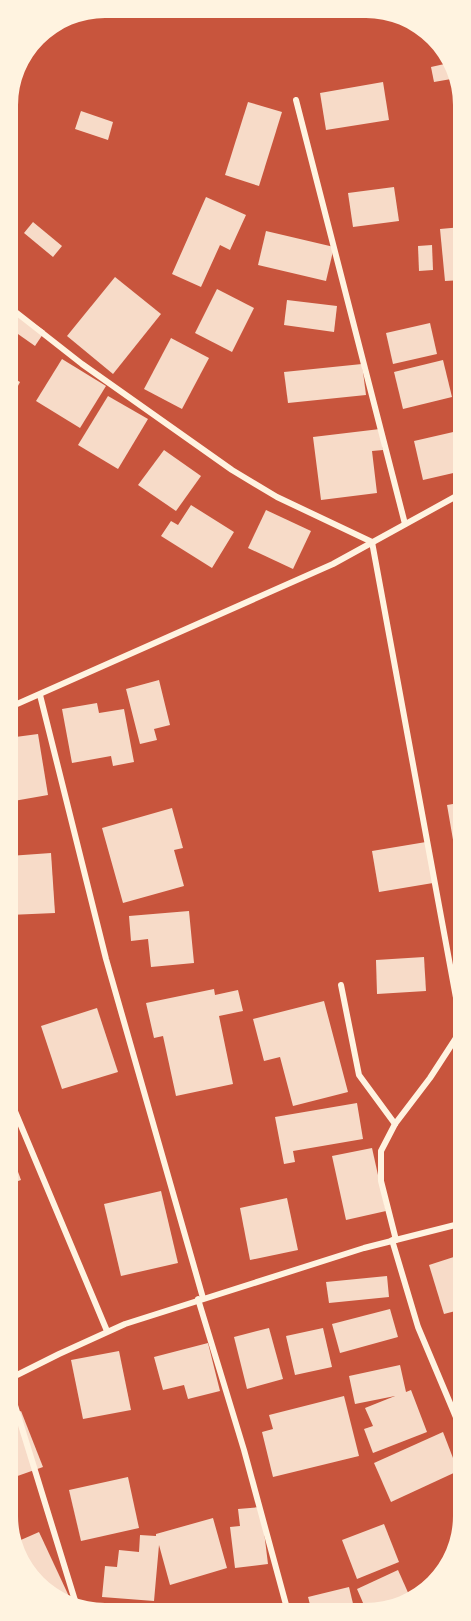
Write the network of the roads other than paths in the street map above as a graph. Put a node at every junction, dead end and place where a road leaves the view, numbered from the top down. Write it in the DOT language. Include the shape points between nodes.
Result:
graph roads {
  1 [pos="296,100"];
  2 [pos="18,314"];
  3 [pos="453,498"];
  4 [pos="405,524"];
  5 [pos="372,542"];
  6 [pos="39,695"];
  7 [pos="18,704"];
  8 [pos="453,981"];
  9 [pos="341,985"];
  10 [pos="453,1043"];
  11 [pos="18,1118"];
  12 [pos="395,1124"];
  13 [pos="453,1225"];
  14 [pos="394,1240"];
  15 [pos="200,1299"];
  16 [pos="107,1331"];
  17 [pos="18,1375"];
  18 [pos="453,1410"];
  19 [pos="18,1415"];
  20 [pos="74,1597"];
  21 [pos="286,1603"];
  1 -- 4 [label="street"];
  2 -- 5 [label="street" via="232,470 277,497"];
  3 -- 4 [label="street"];
  4 -- 5 [label="street"];
  5 -- 6 [label="street" via="333,564"];
  5 -- 8 [label="street"];
  6 -- 7 [label="street"];
  6 -- 15 [label="street" via="106,959"];
  9 -- 12 [label="street" via="359,1075"];
  10 -- 12 [label="street"];
  11 -- 16 [label="street"];
  12 -- 14 [label="street" via="380,1158"];
  13 -- 14 [label="street"];
  14 -- 15 [label="street"];
  14 -- 18 [label="street" via="418,1327"];
  15 -- 16 [label="street"];
  15 -- 21 [label="street"];
  16 -- 17 [label="street"];
  19 -- 20 [label="street"];
}
